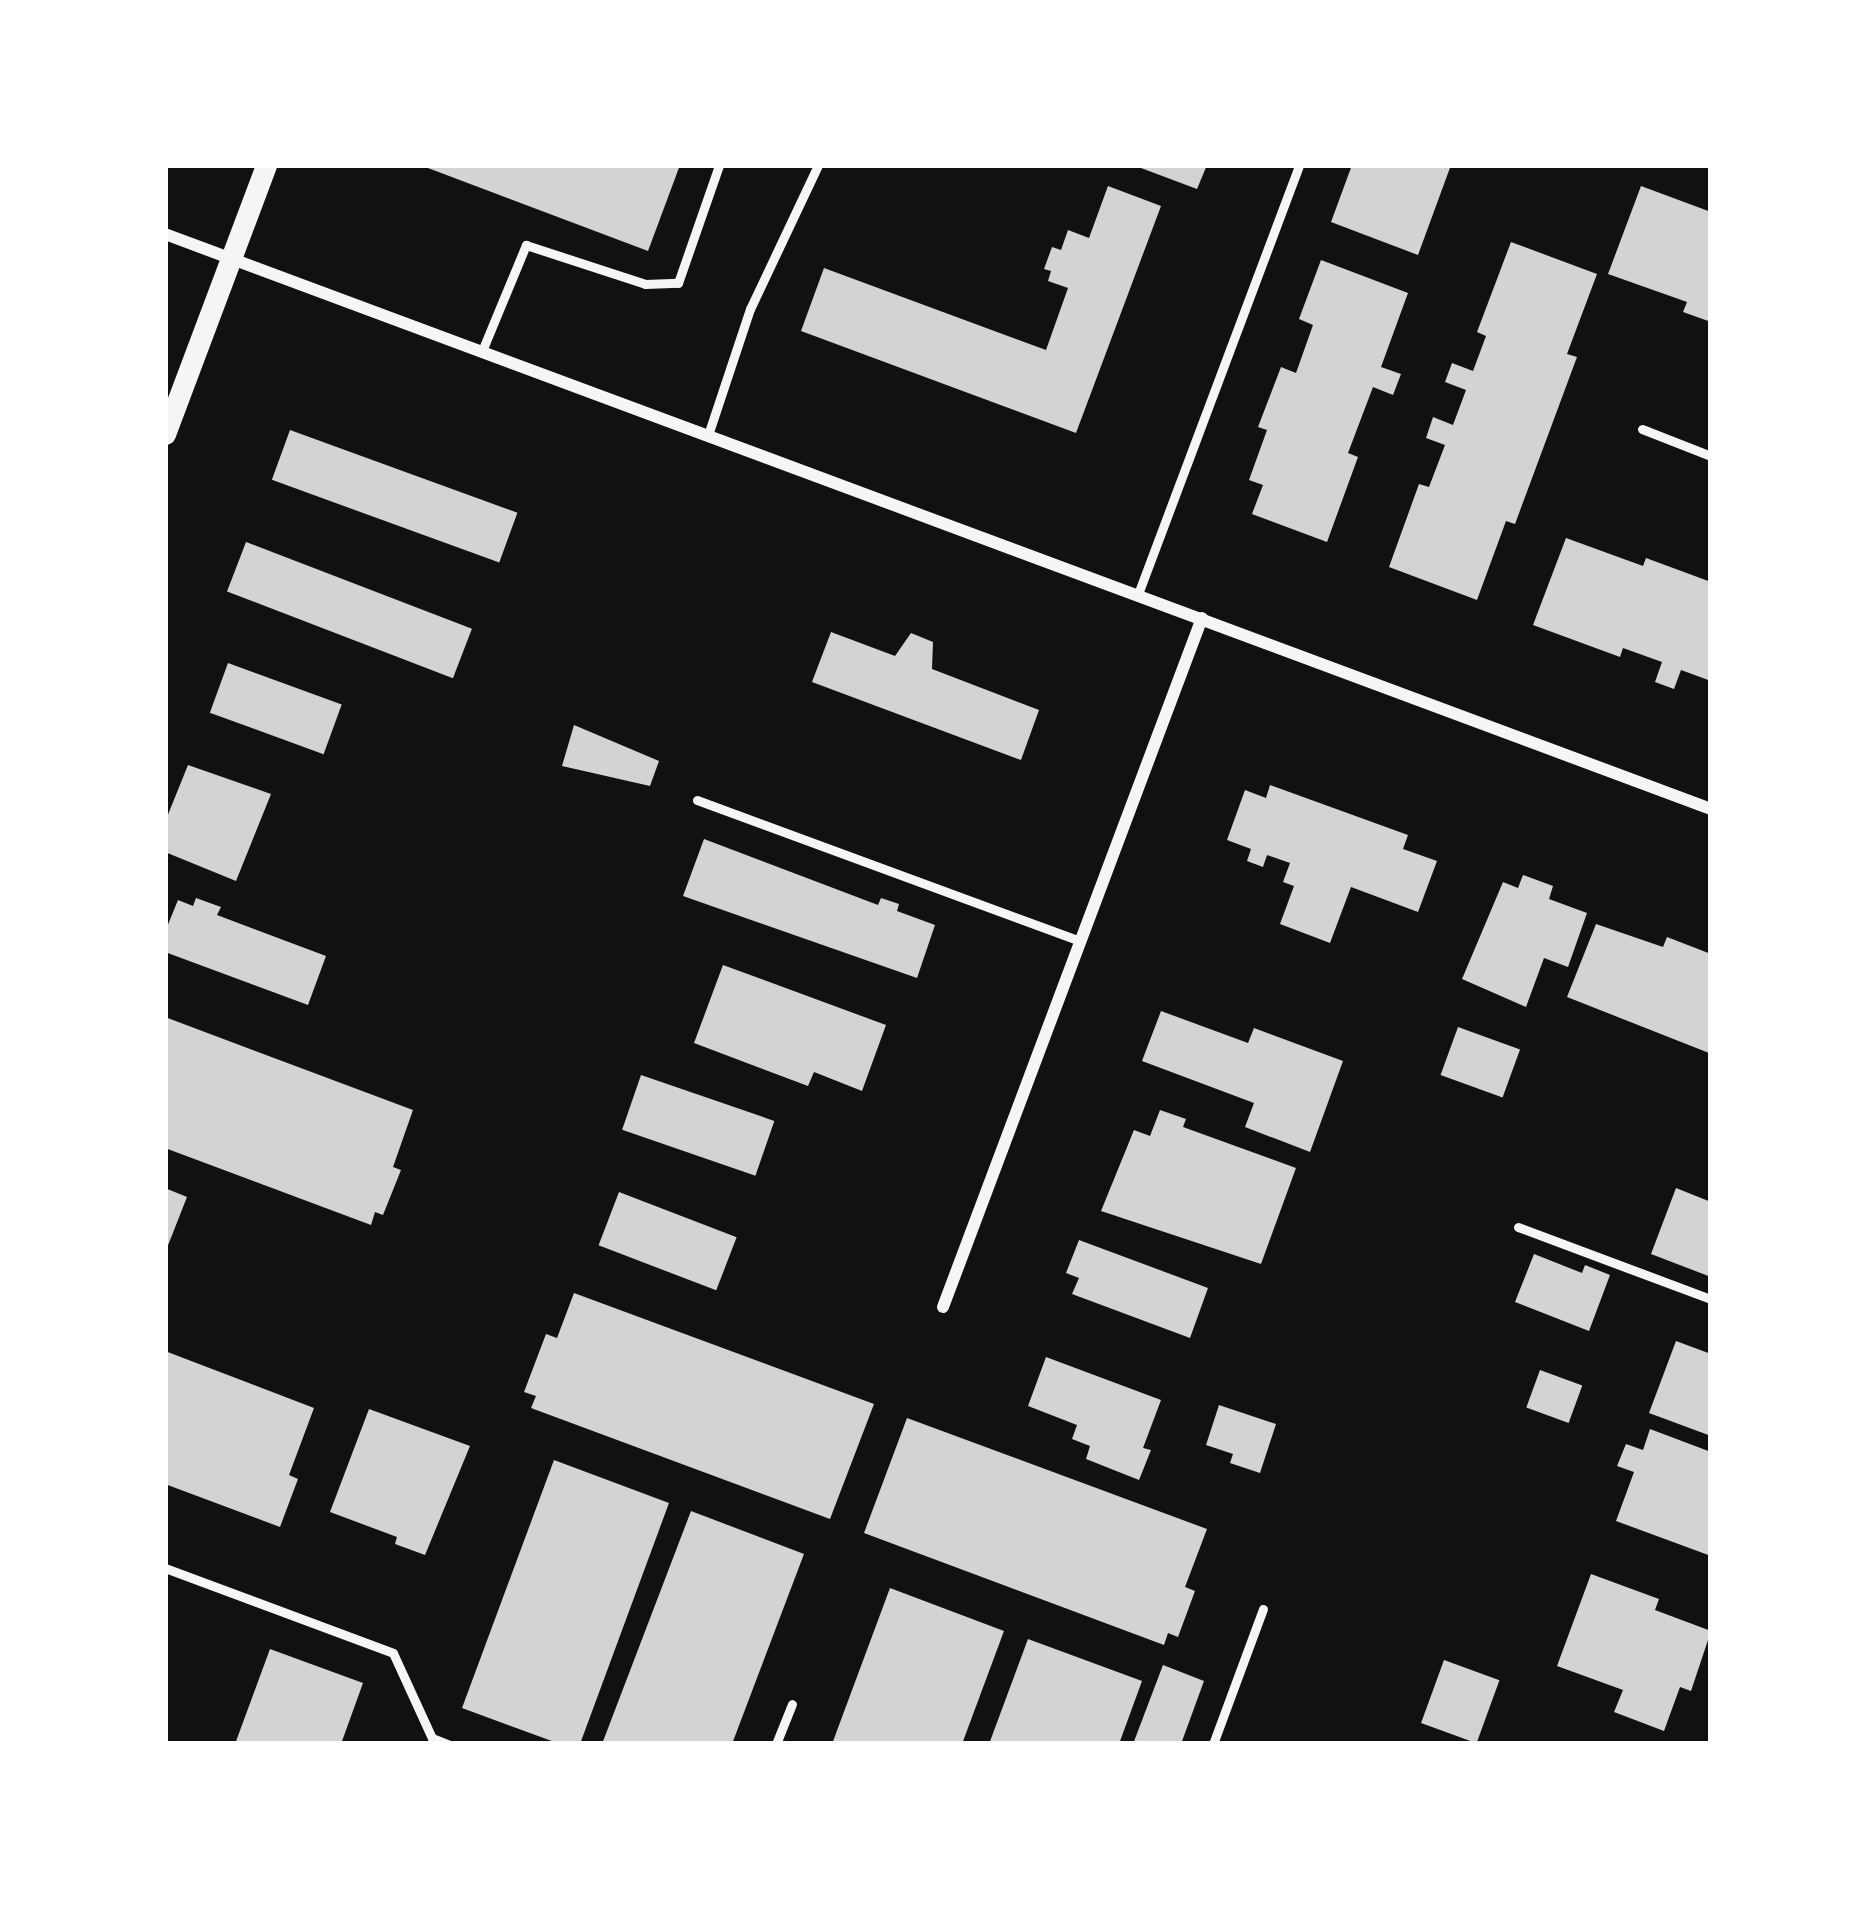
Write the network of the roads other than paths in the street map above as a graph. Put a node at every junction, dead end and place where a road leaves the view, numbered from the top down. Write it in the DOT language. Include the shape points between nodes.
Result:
graph roads {
  1 [pos="266,165"];
  2 [pos="719,165"];
  3 [pos="818,165"];
  4 [pos="1299,165"];
  5 [pos="165,234"];
  6 [pos="232,259"];
  7 [pos="482,351"];
  8 [pos="1642,429"];
  9 [pos="165,434"];
  10 [pos="708,435"];
  11 [pos="1711,456"];
  12 [pos="1138,594"];
  13 [pos="1202,618"];
  14 [pos="697,800"];
  15 [pos="1711,809"];
  16 [pos="1081,941"];
  17 [pos="1518,1227"];
  18 [pos="1711,1299"];
  19 [pos="944,1307"];
  20 [pos="165,1568"];
  21 [pos="1263,1610"];
  22 [pos="792,1704"];
  23 [pos="448,1744"];
  24 [pos="776,1744"];
  25 [pos="1213,1744"];
  1 -- 6 [label="street"];
  2 -- 7 [label="lane" via="678,283 645,284 526,245"];
  3 -- 10 [label="lane" via="750,310"];
  4 -- 12 [label="lane"];
  5 -- 6 [label="street"];
  6 -- 7 [label="street"];
  6 -- 9 [label="street"];
  7 -- 10 [label="street"];
  8 -- 11 [label="lane"];
  10 -- 12 [label="street"];
  12 -- 13 [label="street"];
  13 -- 15 [label="street"];
  13 -- 16 [label="street"];
  14 -- 16 [label="lane"];
  16 -- 19 [label="street"];
  17 -- 18 [label="lane"];
  20 -- 23 [label="lane" via="393,1653 433,1738"];
  21 -- 25 [label="lane"];
  22 -- 24 [label="lane"];
}
